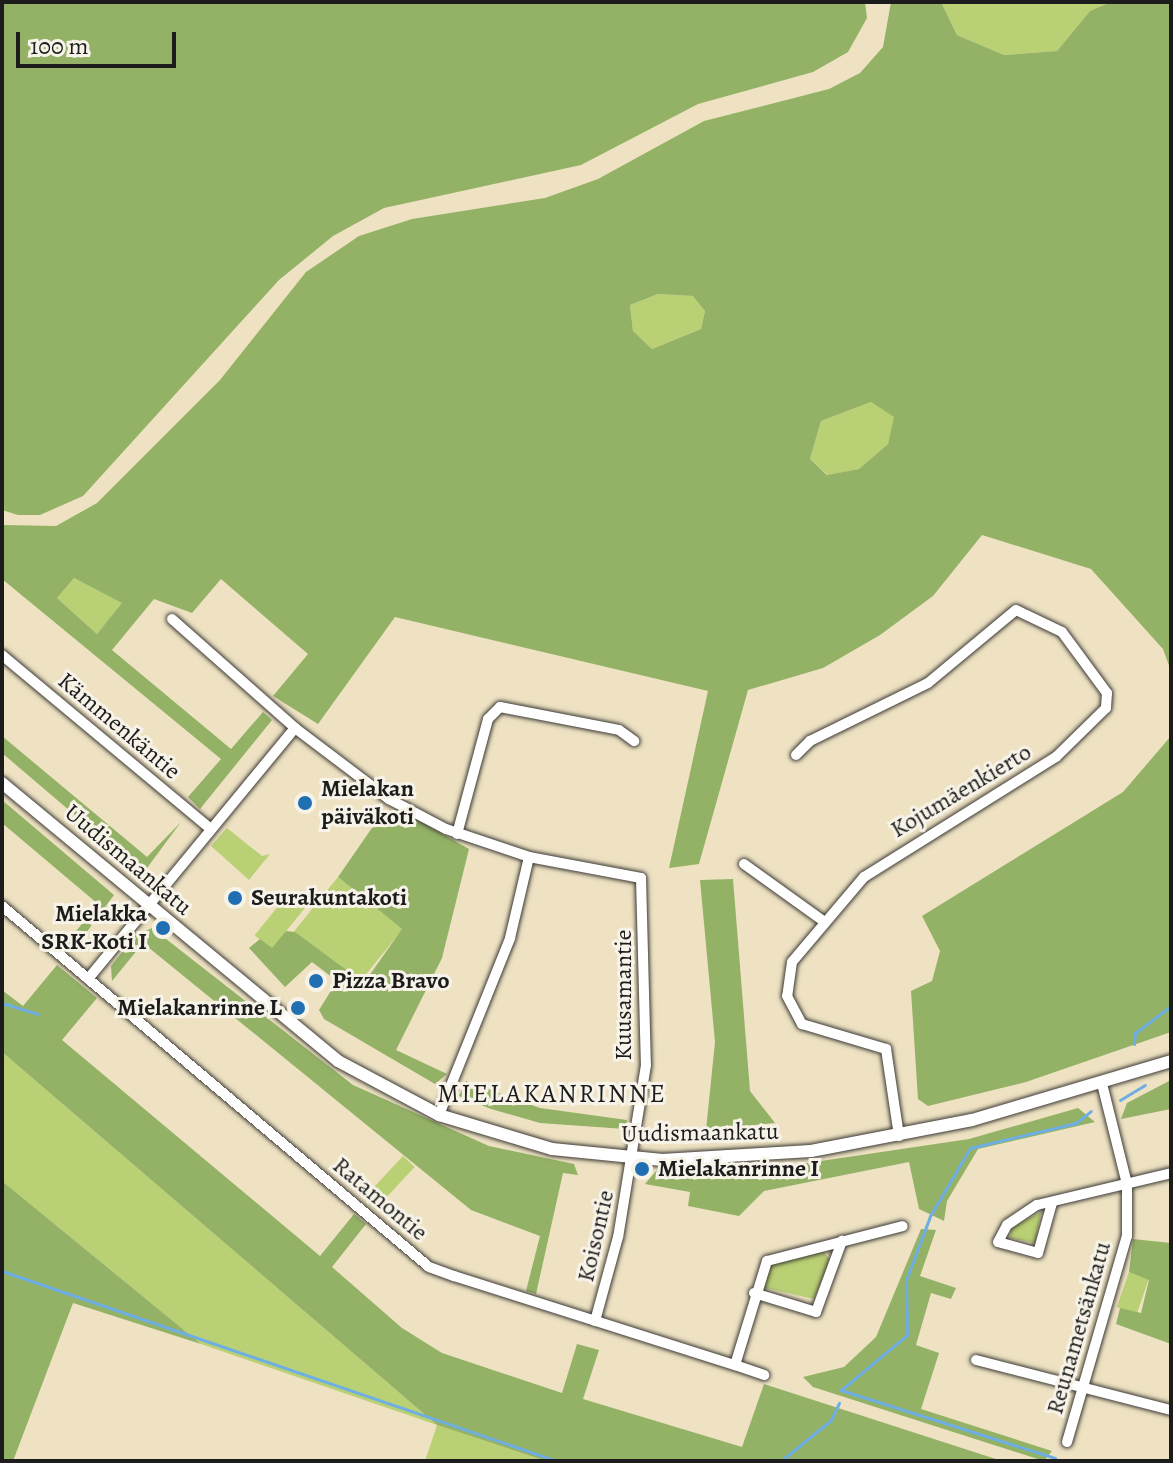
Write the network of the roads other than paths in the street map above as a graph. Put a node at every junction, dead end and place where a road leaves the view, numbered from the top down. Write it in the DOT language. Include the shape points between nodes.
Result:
graph roads {
  1 [pos="172,619"];
  2 [pos="2,655"];
  3 [pos="295,728"];
  4 [pos="634,741"];
  5 [pos="796,755"];
  6 [pos="2,783"];
  7 [pos="211,829"];
  8 [pos="457,834"];
  9 [pos="529,857"];
  10 [pos="744,864"];
  11 [pos="147,905"];
  12 [pos="2,906"];
  13 [pos="822,920"];
  14 [pos="88,979"];
  15 [pos="1171,1061"];
  16 [pos="1102,1084"];
  17 [pos="439,1115"];
  18 [pos="899,1136"];
  19 [pos="633,1159"];
  20 [pos="1171,1173"];
  21 [pos="1127,1184"];
  22 [pos="1052,1203"];
  23 [pos="903,1226"];
  24 [pos="842,1241"];
  25 [pos="754,1293"];
  26 [pos="595,1321"];
  27 [pos="976,1360"];
  28 [pos="735,1365"];
  29 [pos="764,1375"];
  30 [pos="1087,1383"];
  31 [pos="1171,1410"];
  32 [pos="1067,1442"];
  1 -- 3 [label="street"];
  2 -- 7 [label="street, Kämmenkäntie"];
  3 -- 7 [label="street"];
  3 -- 8 [label="street" via="389,799"];
  4 -- 8 [label="street" via="619,730 500,707 488,719"];
  5 -- 13 [label="street, Kojumäenkierto" via="810,741 928,683 1016,610 1048,622 1077,646 1109,703 1056,757 900,850"];
  6 -- 11 [label="street, Uudismaankatu"];
  7 -- 11 [label="street"];
  8 -- 9 [label="street"];
  9 -- 17 [label="street" via="510,938"];
  9 -- 19 [label="street, Kuusamantie" via="641,878 647,1035"];
  10 -- 13 [label="street"];
  11 -- 14 [label="street"];
  11 -- 17 [label="street, Uudismaankatu" via="338,1061"];
  12 -- 14 [label="street, Ratamontie"];
  13 -- 18 [label="street, Kojumäenkierto" via="788,972 790,1006 823,1036 882,1044"];
  14 -- 26 [label="street, Ratamontie" via="429,1267"];
  15 -- 16 [label="street, Uudismaankatu"];
  16 -- 18 [label="street, Uudismaankatu"];
  16 -- 21 [label="street, Reunametsänkatu"];
  17 -- 19 [label="street, Uudismaankatu" via="552,1149"];
  18 -- 19 [label="street, Uudismaankatu" via="762,1156"];
  19 -- 26 [label="street, Koisontie"];
  20 -- 21 [label="street"];
  21 -- 22 [label="street"];
  21 -- 30 [label="street, Reunametsänkatu" via="1121,1271"];
  22 -- 22 [label="street" via="1021,1213 998,1242 1038,1253"];
  23 -- 24 [label="street"];
  24 -- 25 [label="street" via="767,1261"];
  24 -- 25 [label="street" via="816,1312"];
  25 -- 28 [label="street"];
  26 -- 28 [label="street, Ratamontie"];
  27 -- 30 [label="street"];
  28 -- 29 [label="street, Ratamontie"];
  30 -- 31 [label="street"];
  30 -- 32 [label="street, Reunametsänkatu"];
}
